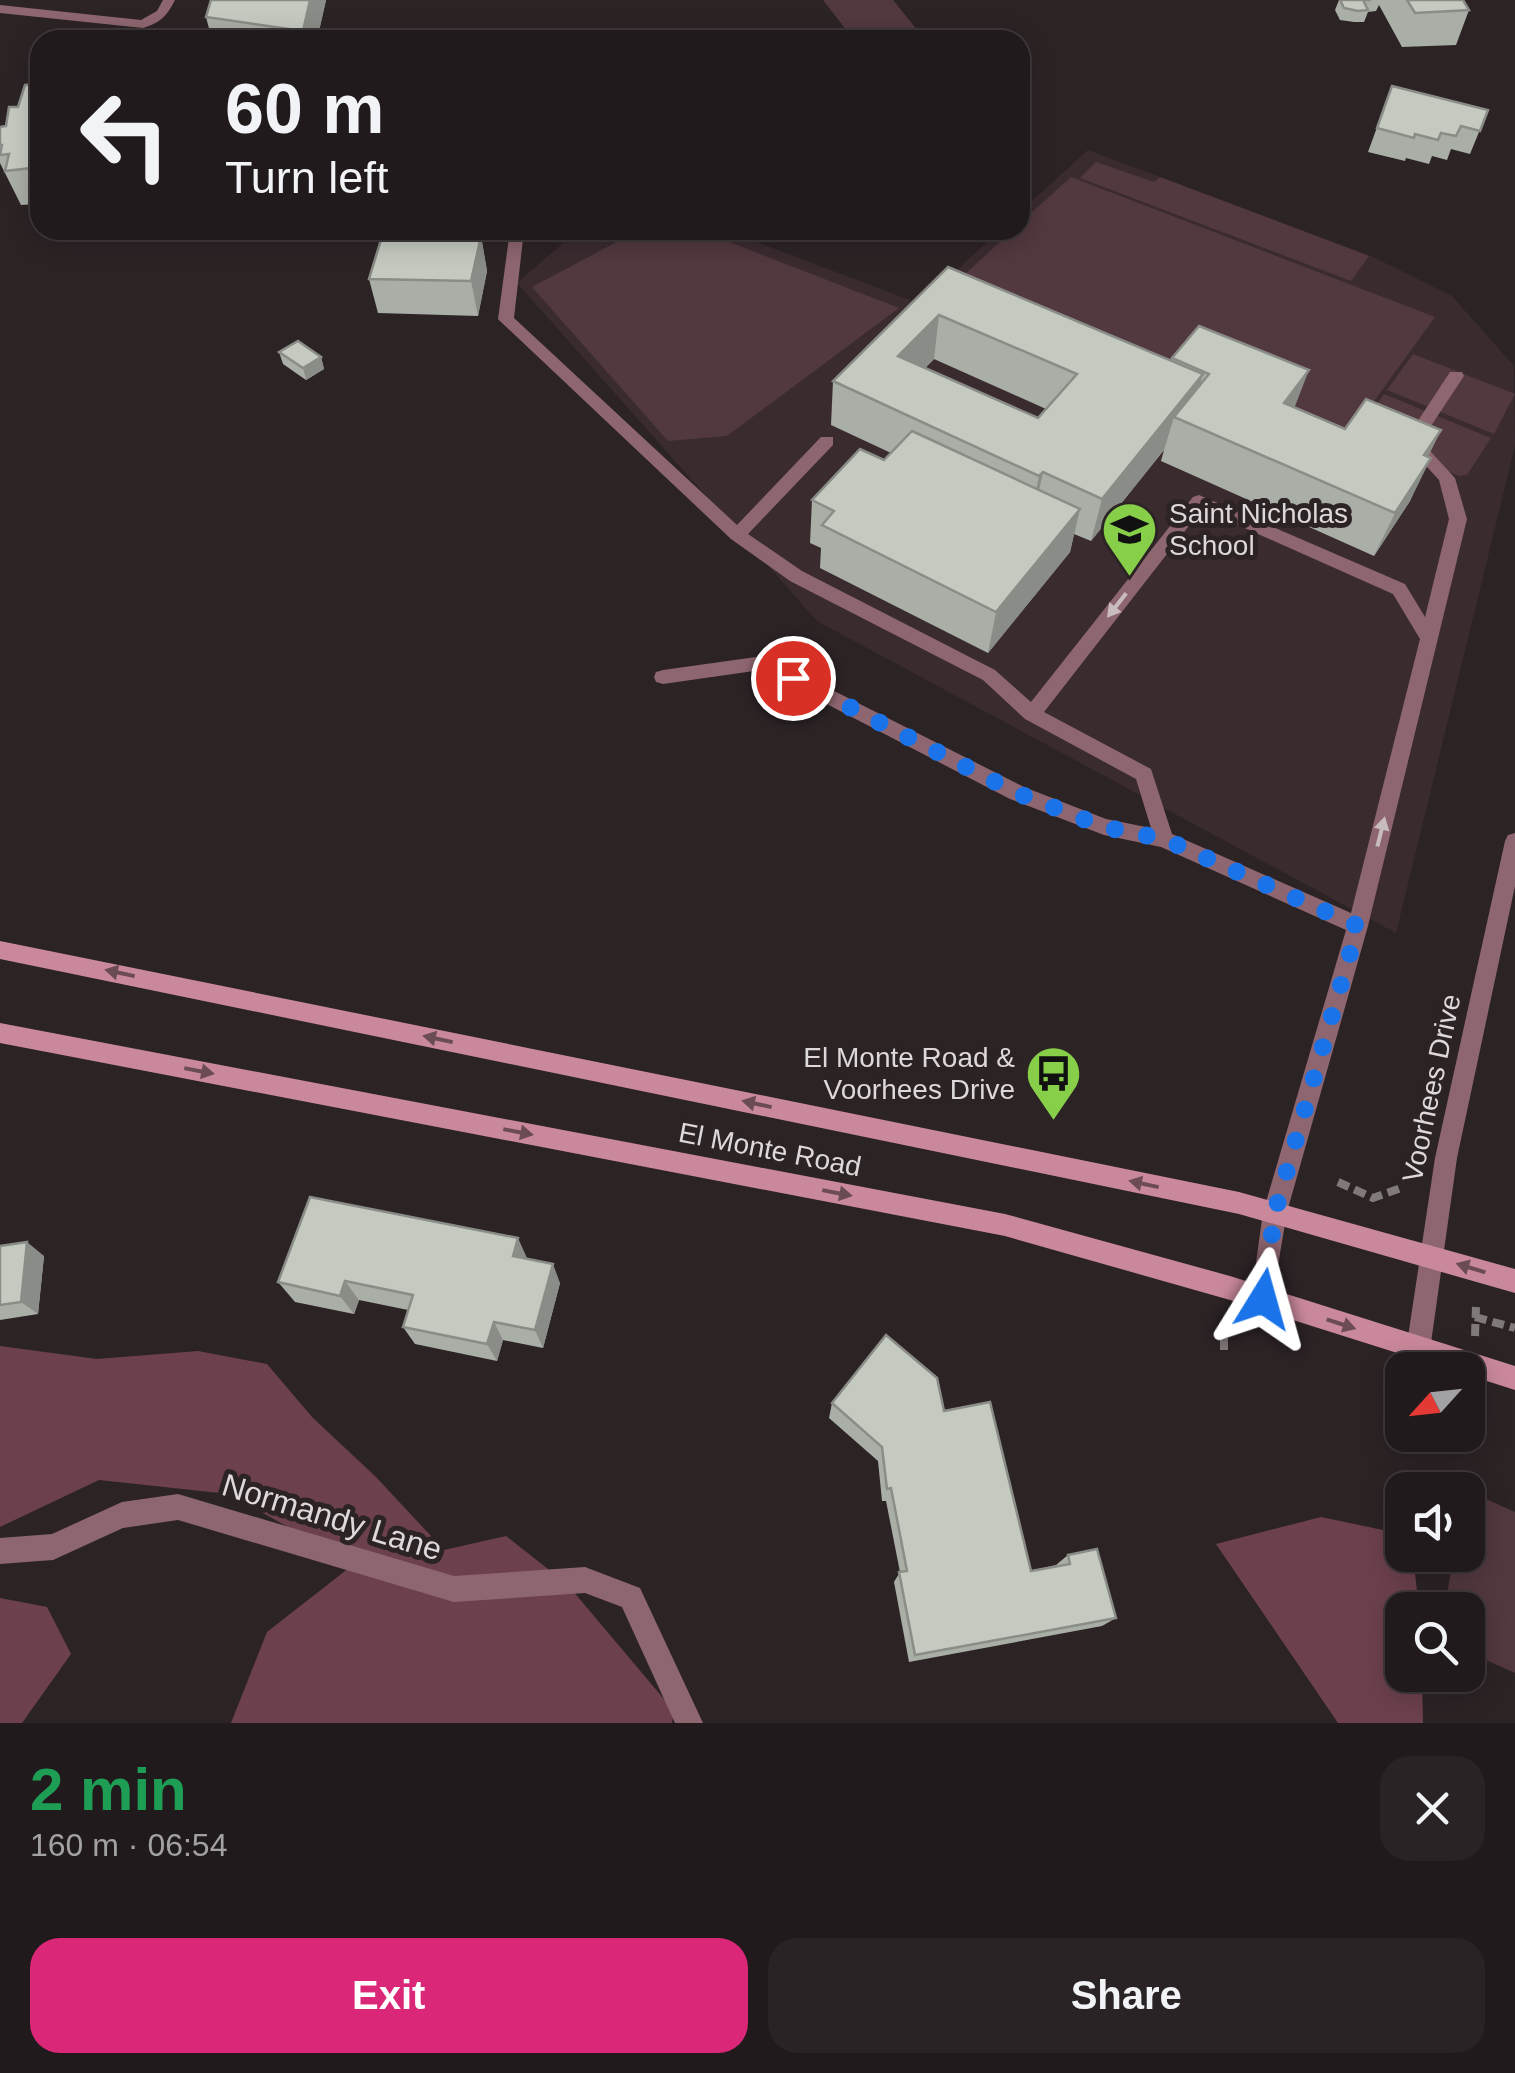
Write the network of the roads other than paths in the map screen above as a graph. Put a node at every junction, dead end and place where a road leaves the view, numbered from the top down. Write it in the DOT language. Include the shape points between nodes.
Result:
graph roads {
  1 [pos="81,0"];
  2 [pos="170,0"];
  3 [pos="0,8"];
  4 [pos="516,240"];
  5 [pos="1456,376"];
  6 [pos="827,441"];
  7 [pos="737,536"];
  8 [pos="1428,638"];
  9 [pos="662,677"];
  10 [pos="1032,714"];
  11 [pos="1164,839"];
  12 [pos="1515,841"];
  13 [pos="1358,926"];
  14 [pos="0,950"];
  15 [pos="0,1033"];
  16 [pos="1275,1212"];
  17 [pos="1427,1254"];
  18 [pos="1515,1280"];
  19 [pos="1263,1299"];
  20 [pos="1418,1350"];
  21 [pos="1515,1378"];
  22 [pos="0,1552"];
  23 [pos="690,1723"];
  1 -- 3 [label="street"];
  2 -- 3 [label="street" via="156,19 133,26"];
  4 -- 7 [label="street" via="506,319"];
  5 -- 8 [label="street" via="1412,442 1447,478 1458,519"];
  6 -- 7 [label="street"];
  7 -- 10 [label="street" via="796,576 989,676"];
  8 -- 10 [label="street, one-way" via="1400,588 1199,500"];
  13 -- 8 [label="street, one-way"];
  9 -- 11 [label="street" via="763,663 1017,793 1104,827"];
  10 -- 11 [label="street" via="1144,774"];
  11 -- 13 [label="street"];
  12 -- 17 [label="street, Voorhees Drive"];
  13 -- 16 [label="street"];
  16 -- 14 [label="main road, El Monte Road, one-way"];
  15 -- 19 [label="main road, El Monte Road, one-way" via="1005,1225"];
  16 -- 17 [label="main road, El Monte Road"];
  16 -- 19 [label="street"];
  18 -- 17 [label="main road, El Monte Road, one-way"];
  17 -- 20 [label="street, Voorhees Drive"];
  19 -- 20 [label="main road, El Monte Road, one-way"];
  20 -- 21 [label="main road, El Monte Road"];
  22 -- 23 [label="street, Normandy Lane" via="53,1547 122,1515 178,1507 454,1590 585,1580 631,1597"];
}
